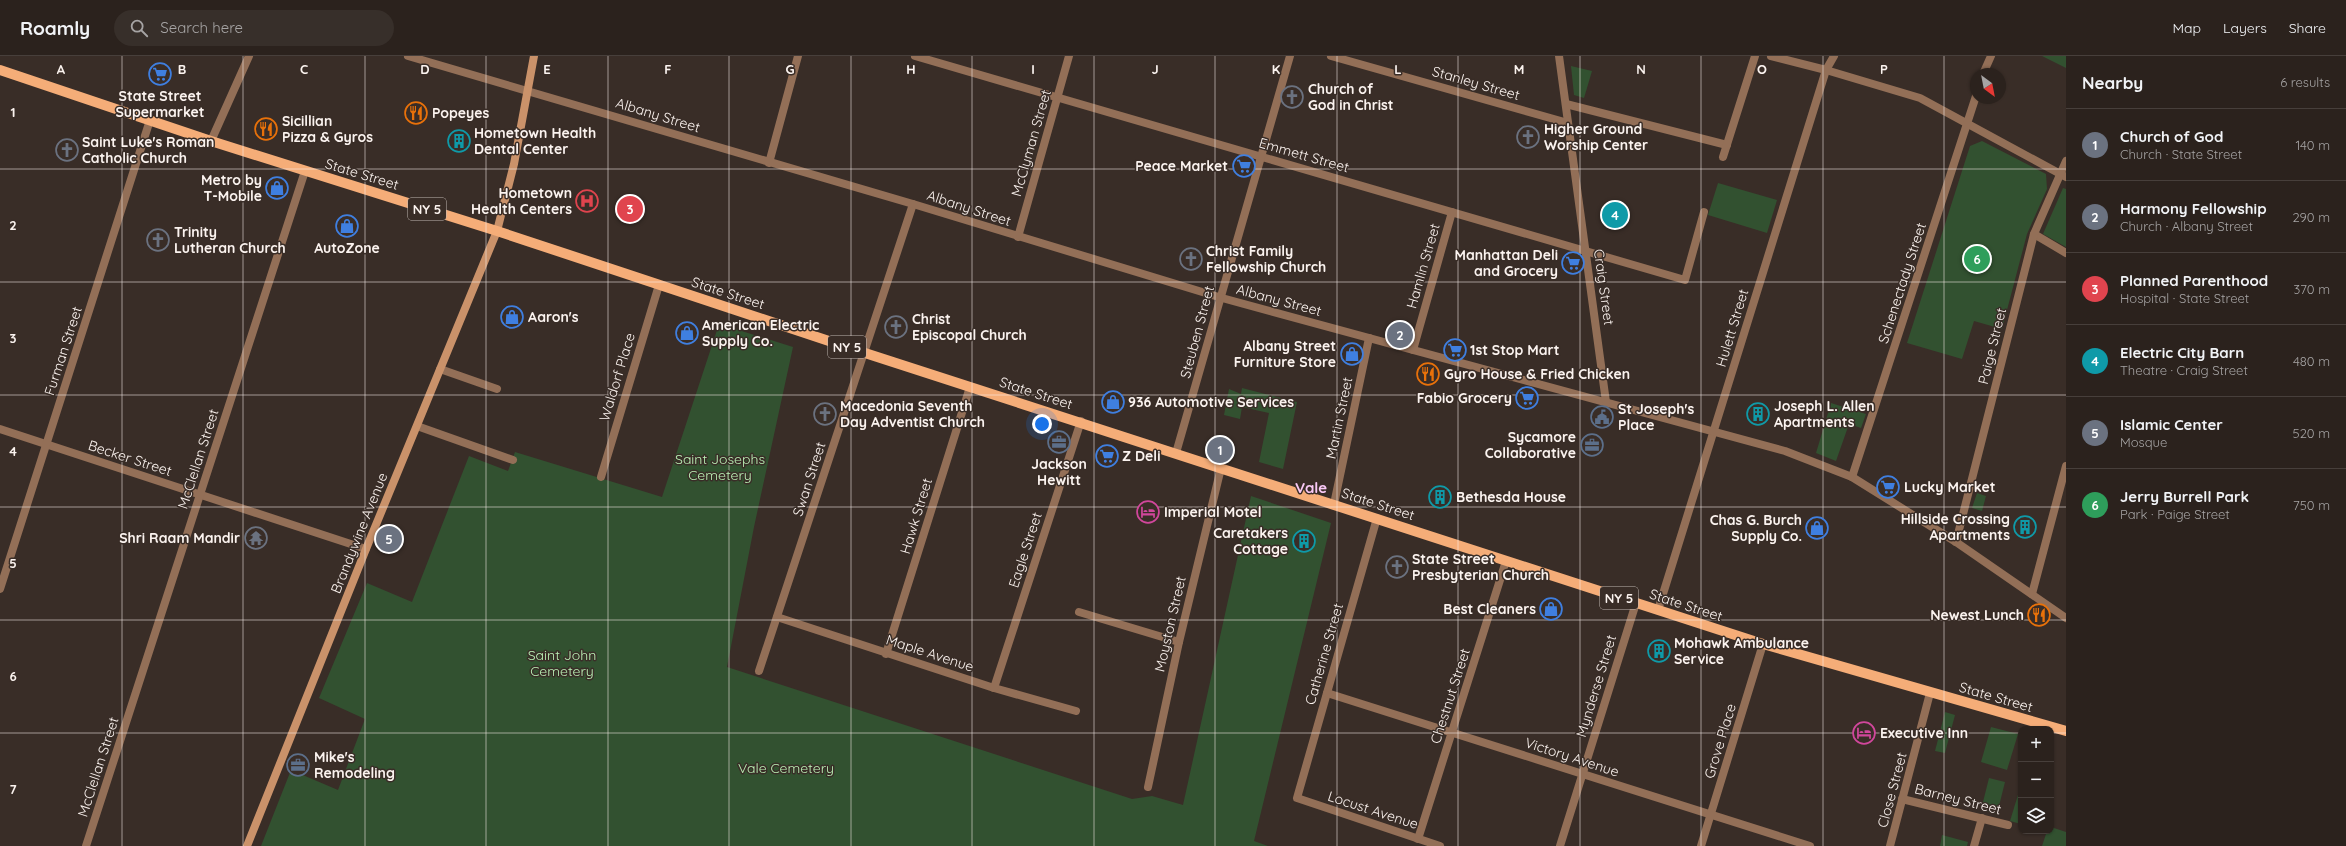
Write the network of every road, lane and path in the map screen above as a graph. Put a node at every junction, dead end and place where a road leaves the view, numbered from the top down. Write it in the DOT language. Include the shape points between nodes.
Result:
graph roads {
  1 [pos="248,56"];
  2 [pos="408,56"];
  3 [pos="534,56"];
  4 [pos="798,56"];
  5 [pos="915,56"];
  6 [pos="1069,56"];
  7 [pos="1290,56"];
  8 [pos="1331,56"];
  9 [pos="1559,56"];
  10 [pos="1755,56"];
  11 [pos="1771,56"];
  12 [pos="1834,56"];
  13 [pos="1991,56"];
  14 [pos="1986,68"];
  15 [pos="0,70"];
  16 [pos="1826,70"];
  17 [pos="529,90"];
  18 [pos="1057,97"];
  19 [pos="1566,104"];
  20 [pos="1973,104"];
  21 [pos="150,120"];
  22 [pos="1568,123"];
  23 [pos="1967,123"];
  24 [pos="211,141"];
  25 [pos="1727,145"];
  26 [pos="1261,156"];
  27 [pos="1723,156"];
  28 [pos="2066,161"];
  29 [pos="769,163"];
  30 [pos="305,171"];
  31 [pos="2063,175"];
  32 [pos="913,204"];
  33 [pos="1452,212"];
  34 [pos="1704,212"];
  35 [pos="497,231"];
  36 [pos="2034,234"];
  37 [pos="1018,237"];
  38 [pos="1586,251"];
  39 [pos="2066,253"];
  40 [pos="659,285"];
  41 [pos="1222,298"];
  42 [pos="1369,338"];
  43 [pos="1413,350"];
  44 [pos="865,353"];
  45 [pos="440,369"];
  46 [pos="970,387"];
  47 [pos="497,389"];
  48 [pos="1606,402"];
  49 [pos="1081,422"];
  50 [pos="417,426"];
  51 [pos="0,429"];
  52 [pos="1713,432"];
  53 [pos="47,444"];
  54 [pos="1176,454"];
  55 [pos="513,460"];
  56 [pos="2066,466"];
  57 [pos="1221,468"];
  58 [pos="600,477"];
  59 [pos="1852,477"];
  60 [pos="200,494"];
  61 [pos="1334,504"];
  62 [pos="1377,518"];
  63 [pos="1956,542"];
  64 [pos="366,549"];
  65 [pos="1506,561"];
  66 [pos="0,589"];
  67 [pos="2032,594"];
  68 [pos="1636,603"];
  69 [pos="1658,610"];
  70 [pos="1079,612"];
  71 [pos="777,617"];
  72 [pos="2066,618"];
  73 [pos="1179,642"];
  74 [pos="1763,644"];
  75 [pos="886,654"];
  76 [pos="758,671"];
  77 [pos="994,688"];
  78 [pos="1327,693"];
  79 [pos="1930,693"];
  80 [pos="1076,711"];
  81 [pos="2066,731"];
  82 [pos="1452,733"];
  83 [pos="1583,774"];
  84 [pos="1148,787"];
  85 [pos="1297,798"];
  86 [pos="1902,799"];
  87 [pos="1711,815"];
  88 [pos="1982,818"];
  89 [pos="2008,825"];
  90 [pos="1418,839"];
  91 [pos="86,846"];
  92 [pos="247,846"];
  93 [pos="1440,846"];
  94 [pos="1560,846"];
  95 [pos="1701,846"];
  96 [pos="1810,846"];
  97 [pos="1890,846"];
  98 [pos="1974,846"];
  1 -- 24 [label="street"];
  2 -- 17 [label="street, Albany Street"];
  3 -- 17 [label="main road, Brandywine Avenue"];
  4 -- 29 [label="street"];
  5 -- 18 [label="street, Emmett Street"];
  6 -- 18 [label="street, McClyman Street"];
  7 -- 26 [label="street, Steuben Street"];
  8 -- 22 [label="street, Stanley Street"];
  9 -- 19 [label="street, Craig Street"];
  10 -- 25 [label="street"];
  11 -- 16 [label="street"];
  12 -- 16 [label="street, Hulett Street"];
  13 -- 14 [label="street"];
  15 -- 21 [label="main road, State Street / NY 5"];
  16 -- 23 [label="street" via="1920,98"];
  16 -- 52 [label="street, Hulett Street"];
  17 -- 29 [label="street, Albany Street"];
  17 -- 35 [label="main road, Brandywine Avenue"];
  18 -- 26 [label="street, Emmett Street"];
  18 -- 37 [label="street, McClyman Street"];
  19 -- 22 [label="street, Craig Street"];
  19 -- 25 [label="street"];
  20 -- 23 [label="street, Schenectady Street"];
  21 -- 24 [label="main road, State Street / NY 5"];
  21 -- 53 [label="street, Furman Street"];
  22 -- 38 [label="street, Craig Street"];
  23 -- 31 [label="street"];
  23 -- 59 [label="street, Schenectady Street"];
  24 -- 30 [label="main road, State Street / NY 5"];
  25 -- 27 [label="street"];
  26 -- 33 [label="street, Emmett Street"];
  26 -- 41 [label="street, Steuben Street" via="1223,286"];
  28 -- 31 [label="street, Paige Street"];
  29 -- 32 [label="street, Albany Street"];
  30 -- 35 [label="main road, State Street / NY 5"];
  30 -- 60 [label="street, McClellan Street"];
  31 -- 36 [label="street, Paige Street"];
  32 -- 37 [label="street, Albany Street"];
  32 -- 44 [label="street, Swan Street"];
  33 -- 38 [label="street, Emmett Street"];
  33 -- 43 [label="street, Hamlin Street"];
  34 -- 38 [label="street, Emmett Street" via="1684,280"];
  35 -- 40 [label="main road, State Street / NY 5"];
  35 -- 45 [label="main road, Brandywine Avenue"];
  36 -- 39 [label="street"];
  36 -- 63 [label="street, Paige Street"];
  37 -- 41 [label="street, Albany Street"];
  38 -- 48 [label="street, Craig Street"];
  40 -- 44 [label="main road, State Street / NY 5"];
  40 -- 58 [label="street, Waldorf Place"];
  41 -- 42 [label="street, Albany Street"];
  41 -- 54 [label="street, Steuben Street"];
  42 -- 43 [label="street, Albany Street"];
  42 -- 61 [label="street, Martin Street"];
  43 -- 48 [label="street, Albany Street"];
  44 -- 46 [label="main road, State Street / NY 5"];
  44 -- 71 [label="street, Swan Street"];
  45 -- 47 [label="street"];
  45 -- 50 [label="main road, Brandywine Avenue"];
  46 -- 49 [label="main road, State Street / NY 5"];
  46 -- 75 [label="street, Hawk Street"];
  48 -- 52 [label="street, Albany Street"];
  49 -- 54 [label="main road, State Street / NY 5"];
  49 -- 77 [label="street, Eagle Street"];
  50 -- 55 [label="street"];
  50 -- 64 [label="main road, Brandywine Avenue"];
  51 -- 53 [label="street, Becker Street"];
  52 -- 59 [label="street, Albany Street" via="1785,452"];
  52 -- 69 [label="street, Hulett Street"];
  53 -- 60 [label="street, Becker Street"];
  53 -- 66 [label="street, Furman Street"];
  54 -- 57 [label="main road, State Street / NY 5"];
  56 -- 67 [label="street"];
  57 -- 61 [label="main road, State Street / NY 5"];
  57 -- 73 [label="street, Moyston Street"];
  59 -- 63 [label="street, Albany Street"];
  60 -- 64 [label="street, Becker Street"];
  60 -- 91 [label="street, McClellan Street"];
  61 -- 62 [label="main road, State Street / NY 5"];
  62 -- 65 [label="main road, State Street / NY 5"];
  62 -- 78 [label="street, Catherine Street"];
  63 -- 67 [label="street, Albany Street"];
  64 -- 92 [label="main road, Brandywine Avenue"];
  65 -- 68 [label="main road, State Street / NY 5"];
  65 -- 82 [label="street, Chestnut Street"];
  67 -- 72 [label="street, Albany Street"];
  68 -- 69 [label="main road, State Street / NY 5"];
  68 -- 83 [label="street, Mynderse Street"];
  69 -- 74 [label="main road, State Street / NY 5"];
  70 -- 73 [label="street"];
  71 -- 75 [label="street, Maple Avenue"];
  71 -- 76 [label="street, Swan Street"];
  73 -- 84 [label="street, Moyston Street"];
  74 -- 79 [label="main road, State Street / NY 5"];
  74 -- 87 [label="street, Grove Place"];
  75 -- 77 [label="street, Maple Avenue"];
  77 -- 80 [label="street, Maple Avenue"];
  78 -- 82 [label="street, Victory Avenue"];
  78 -- 85 [label="street, Catherine Street"];
  79 -- 81 [label="main road, State Street / NY 5"];
  79 -- 86 [label="street, Close Street"];
  82 -- 83 [label="street, Victory Avenue"];
  82 -- 90 [label="street, Chestnut Street"];
  83 -- 87 [label="street, Victory Avenue"];
  83 -- 94 [label="street, Mynderse Street"];
  85 -- 90 [label="street, Locust Avenue"];
  86 -- 88 [label="street, Barney Street"];
  86 -- 97 [label="street, Close Street"];
  87 -- 95 [label="street, Grove Place"];
  87 -- 96 [label="street, Victory Avenue"];
  88 -- 89 [label="street, Barney Street"];
  88 -- 98 [label="street"];
  90 -- 93 [label="street, Locust Avenue"];
}
